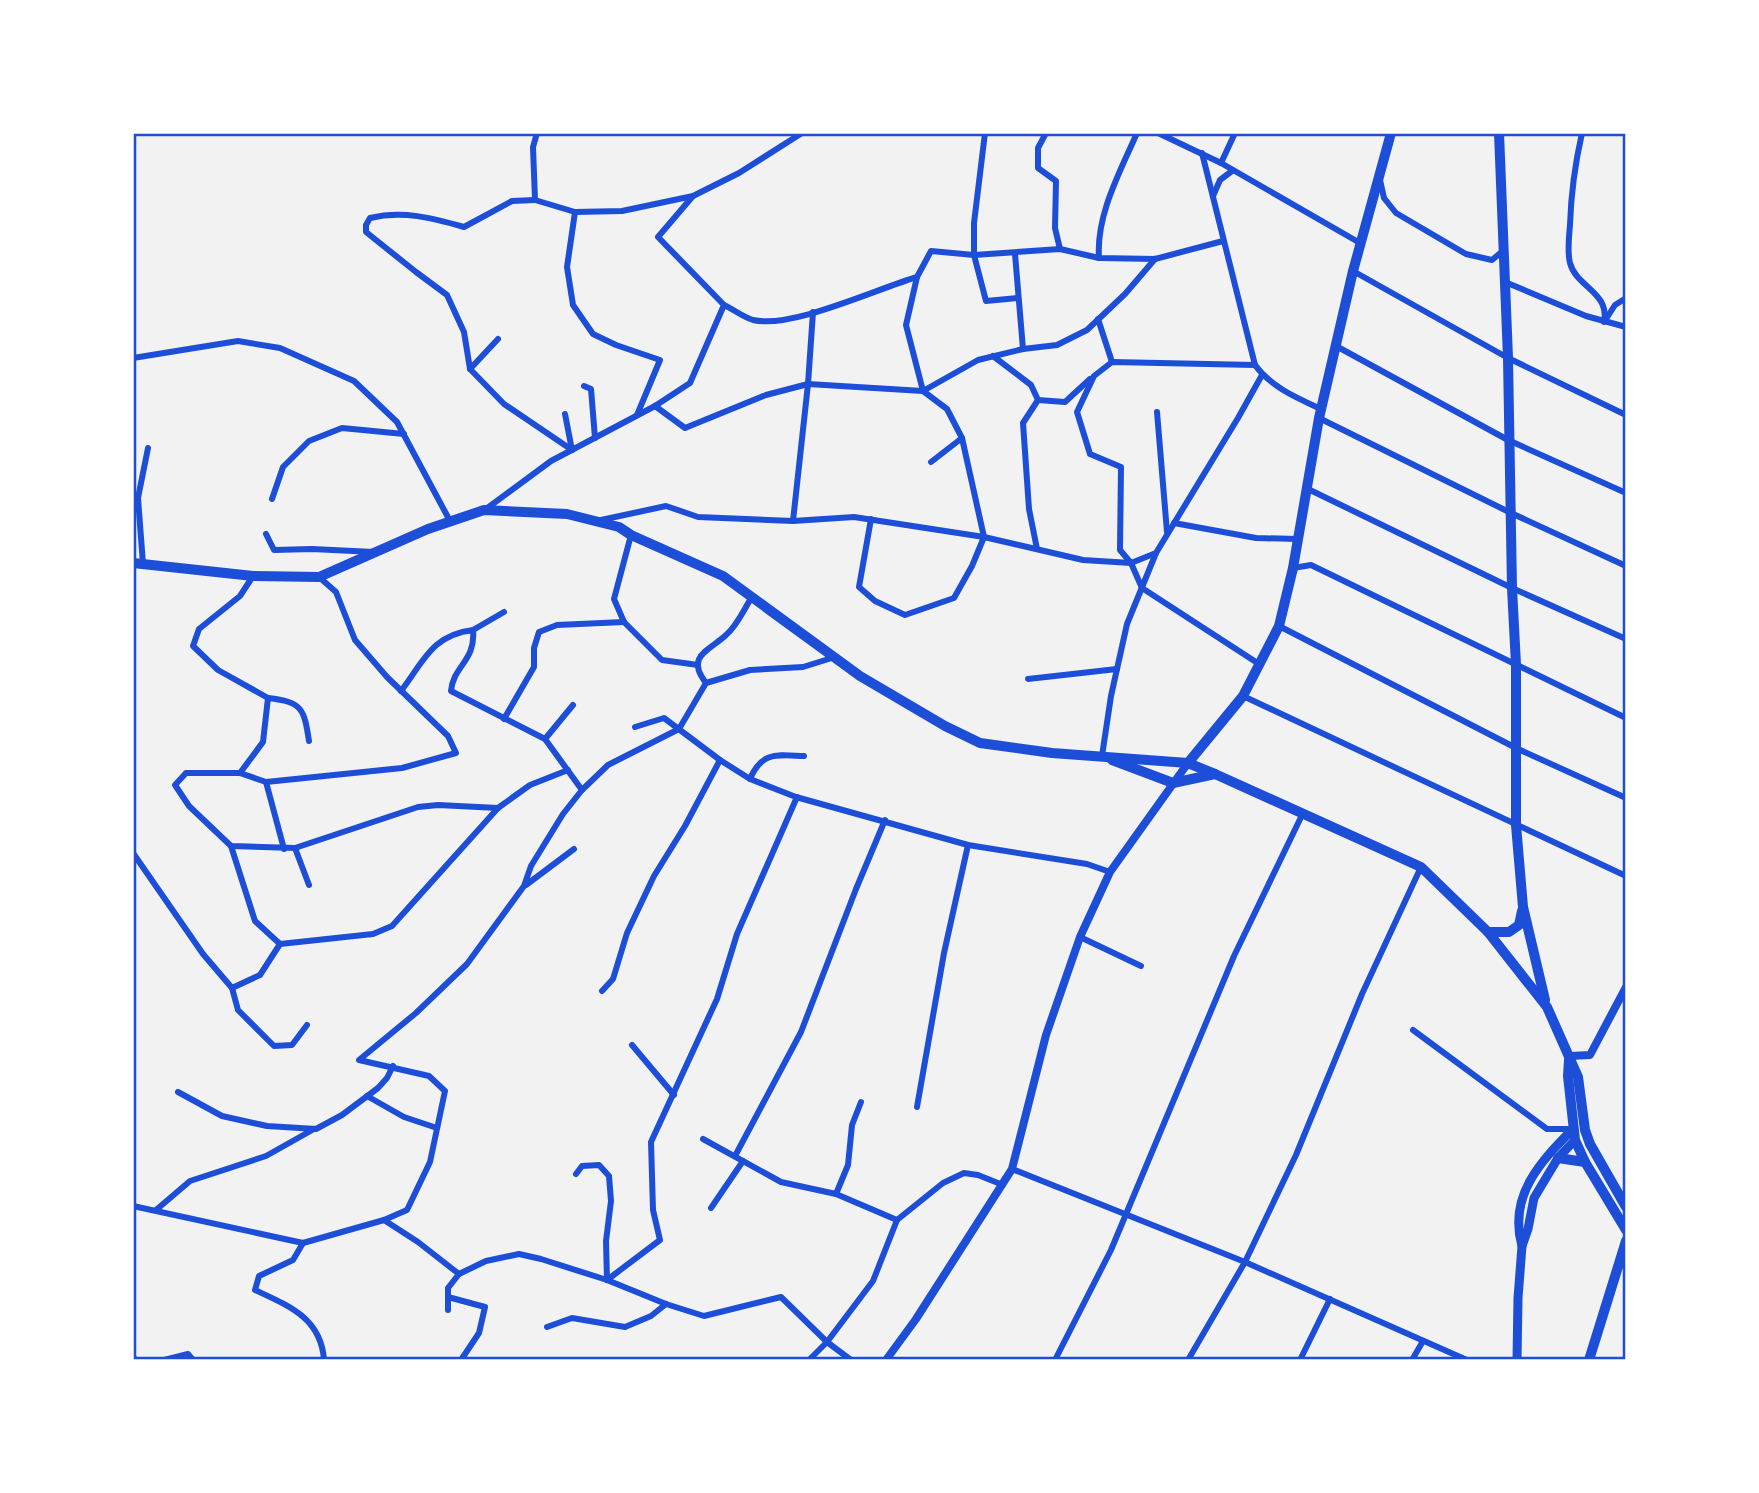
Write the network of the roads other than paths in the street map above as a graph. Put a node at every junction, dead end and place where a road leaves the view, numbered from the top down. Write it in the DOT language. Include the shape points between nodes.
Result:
graph roads {
  1 [pos="537,133"];
  2 [pos="802,133"];
  3 [pos="985,133"];
  4 [pos="1046,133"];
  5 [pos="1137,133"];
  6 [pos="1158,133"];
  7 [pos="1235,133"];
  8 [pos="1391,133"];
  9 [pos="1581,133"];
  10 [pos="1499,134"];
  11 [pos="1202,153"];
  12 [pos="1220,163"];
  13 [pos="1232,171"];
  14 [pos="1379,175"];
  15 [pos="693,196"];
  16 [pos="1212,198"];
  17 [pos="536,200"];
  18 [pos="575,212"];
  19 [pos="1223,241"];
  20 [pos="1360,243"];
  21 [pos="1060,249"];
  22 [pos="1504,250"];
  23 [pos="1015,254"];
  24 [pos="974,255"];
  25 [pos="1099,258"];
  26 [pos="1155,259"];
  27 [pos="1353,271"];
  28 [pos="917,278"];
  29 [pos="1505,282"];
  30 [pos="1018,298"];
  31 [pos="1626,298"];
  32 [pos="724,305"];
  33 [pos="813,312"];
  34 [pos="1098,319"];
  35 [pos="1604,322"];
  36 [pos="1626,327"];
  37 [pos="498,339"];
  38 [pos="1336,346"];
  39 [pos="1023,349"];
  40 [pos="993,356"];
  41 [pos="133,358"];
  42 [pos="1508,358"];
  43 [pos="1112,362"];
  44 [pos="1255,365"];
  45 [pos="470,369"];
  46 [pos="1262,375"];
  47 [pos="1094,376"];
  48 [pos="808,384"];
  49 [pos="584,386"];
  50 [pos="923,391"];
  51 [pos="1038,400"];
  52 [pos="655,406"];
  53 [pos="1157,412"];
  54 [pos="1320,413"];
  55 [pos="565,414"];
  56 [pos="637,415"];
  57 [pos="1626,415"];
  58 [pos="404,434"];
  59 [pos="595,438"];
  60 [pos="962,438"];
  61 [pos="1508,440"];
  62 [pos="148,448"];
  63 [pos="572,450"];
  64 [pos="931,462"];
  65 [pos="1308,489"];
  66 [pos="1626,493"];
  67 [pos="272,499"];
  68 [pos="484,510"];
  69 [pos="1511,513"];
  70 [pos="871,519"];
  71 [pos="450,521"];
  72 [pos="793,521"];
  73 [pos="596,522"];
  74 [pos="1174,523"];
  75 [pos="266,534"];
  76 [pos="1168,534"];
  77 [pos="631,535"];
  78 [pos="984,537"];
  79 [pos="1297,539"];
  80 [pos="1037,549"];
  81 [pos="376,552"];
  82 [pos="1156,553"];
  83 [pos="138,563"];
  84 [pos="1131,563"];
  85 [pos="1626,566"];
  86 [pos="1293,568"];
  87 [pos="253,576"];
  88 [pos="319,577"];
  89 [pos="1142,587"];
  90 [pos="1512,588"];
  91 [pos="752,597"];
  92 [pos="504,612"];
  93 [pos="624,622"];
  94 [pos="1279,626"];
  95 [pos="474,630"];
  96 [pos="1626,639"];
  97 [pos="835,657"];
  98 [pos="698,664"];
  99 [pos="1259,664"];
  100 [pos="1516,665"];
  101 [pos="1117,669"];
  102 [pos="1028,678"];
  103 [pos="706,683"];
  104 [pos="401,691"];
  105 [pos="1243,696"];
  106 [pos="268,698"];
  107 [pos="573,705"];
  108 [pos="1626,718"];
  109 [pos="504,719"];
  110 [pos="635,727"];
  111 [pos="679,729"];
  112 [pos="545,739"];
  113 [pos="309,741"];
  114 [pos="1518,749"];
  115 [pos="804,756"];
  116 [pos="1102,756"];
  117 [pos="720,760"];
  118 [pos="1188,763"];
  119 [pos="568,770"];
  120 [pos="240,774"];
  121 [pos="1215,774"];
  122 [pos="750,779"];
  123 [pos="267,782"];
  124 [pos="1173,783"];
  125 [pos="582,790"];
  126 [pos="797,797"];
  127 [pos="1626,798"];
  128 [pos="498,808"];
  129 [pos="1303,813"];
  130 [pos="885,820"];
  131 [pos="1516,825"];
  132 [pos="968,845"];
  133 [pos="231,846"];
  134 [pos="295,848"];
  135 [pos="284,849"];
  136 [pos="574,849"];
  137 [pos="133,853"];
  138 [pos="1421,867"];
  139 [pos="1110,872"];
  140 [pos="1626,876"];
  141 [pos="309,885"];
  142 [pos="524,886"];
  143 [pos="1523,907"];
  144 [pos="1488,932"];
  145 [pos="1080,937"];
  146 [pos="280,944"];
  147 [pos="1141,966"];
  148 [pos="1626,987"];
  149 [pos="232,988"];
  150 [pos="602,991"];
  151 [pos="1547,1007"];
  152 [pos="307,1025"];
  153 [pos="1413,1030"];
  154 [pos="632,1045"];
  155 [pos="1570,1056"];
  156 [pos="393,1066"];
  157 [pos="178,1092"];
  158 [pos="674,1095"];
  159 [pos="367,1096"];
  160 [pos="861,1102"];
  161 [pos="917,1107"];
  162 [pos="437,1128"];
  163 [pos="316,1129"];
  164 [pos="1573,1129"];
  165 [pos="1585,1130"];
  166 [pos="703,1139"];
  167 [pos="1576,1140"];
  168 [pos="734,1156"];
  169 [pos="1558,1158"];
  170 [pos="743,1161"];
  171 [pos="1586,1162"];
  172 [pos="1012,1169"];
  173 [pos="576,1174"];
  174 [pos="1003,1185"];
  175 [pos="836,1194"];
  176 [pos="133,1206"];
  177 [pos="1626,1207"];
  178 [pos="711,1208"];
  179 [pos="156,1210"];
  180 [pos="1126,1214"];
  181 [pos="384,1220"];
  182 [pos="897,1220"];
  183 [pos="1626,1230"];
  184 [pos="1626,1241"];
  185 [pos="303,1243"];
  186 [pos="1522,1246"];
  187 [pos="1245,1262"];
  188 [pos="459,1274"];
  189 [pos="607,1280"];
  190 [pos="448,1297"];
  191 [pos="1330,1299"];
  192 [pos="666,1304"];
  193 [pos="448,1310"];
  194 [pos="547,1326"];
  195 [pos="1423,1341"];
  196 [pos="827,1342"];
  197 [pos="164,1360"];
  198 [pos="193,1360"];
  199 [pos="324,1360"];
  200 [pos="461,1360"];
  201 [pos="809,1360"];
  202 [pos="851,1360"];
  203 [pos="886,1360"];
  204 [pos="1055,1360"];
  205 [pos="1188,1360"];
  206 [pos="1300,1360"];
  207 [pos="1412,1360"];
  208 [pos="1467,1360"];
  209 [pos="1517,1360"];
  210 [pos="1589,1360"];
  1 -- 17 [label="street" via="533,147"];
  2 -- 15 [label="street"];
  3 -- 24 [label="street"];
  4 -- 21 [label="street" via="1038,148 1038,168 1056,181 1055,228"];
  5 -- 25 [label="street" via="1098,237"];
  6 -- 11 [label="street"];
  7 -- 12 [label="street"];
  8 -- 14 [label="main road"];
  9 -- 35 [label="street" via="1572,178 1568,250 1571,267 1603,303"];
  10 -- 22 [label="main road"];
  11 -- 12 [label="street"];
  11 -- 16 [label="street"];
  12 -- 13 [label="street"];
  13 -- 16 [label="street" via="1220,180"];
  13 -- 20 [label="street"];
  14 -- 20 [label="main road"];
  14 -- 22 [label="street" via="1384,198 1396,213 1466,254 1492,261"];
  15 -- 18 [label="street" via="622,211"];
  15 -- 32 [label="street" via="658,237"];
  16 -- 19 [label="street"];
  17 -- 18 [label="street"];
  17 -- 45 [label="street" via="512,201 464,227 424,215 387,214 370,218 366,225 366,232 447,295 464,332"];
  18 -- 56 [label="street" via="567,267 573,305 593,334 660,360"];
  19 -- 26 [label="street"];
  19 -- 44 [label="street"];
  20 -- 27 [label="main road"];
  21 -- 23 [label="street"];
  21 -- 25 [label="street"];
  22 -- 29 [label="main road"];
  23 -- 24 [label="street"];
  23 -- 30 [label="street"];
  24 -- 28 [label="street" via="931,251"];
  24 -- 30 [label="street" via="986,301"];
  25 -- 26 [label="street"];
  26 -- 34 [label="street"];
  27 -- 38 [label="main road"];
  27 -- 42 [label="street"];
  28 -- 33 [label="street"];
  28 -- 50 [label="street" via="906,325"];
  29 -- 35 [label="street"];
  29 -- 42 [label="main road"];
  30 -- 39 [label="street"];
  31 -- 35 [label="street"];
  32 -- 33 [label="street" via="752,320"];
  32 -- 52 [label="street" via="690,383"];
  33 -- 48 [label="street"];
  34 -- 39 [label="street" via="1057,345"];
  34 -- 43 [label="street"];
  35 -- 36 [label="street"];
  37 -- 45 [label="street"];
  38 -- 54 [label="main road"];
  38 -- 61 [label="street"];
  39 -- 40 [label="street"];
  40 -- 50 [label="street"];
  40 -- 51 [label="street" via="1031,385"];
  41 -- 58 [label="street" via="238,341 280,348 354,381"];
  42 -- 57 [label="street"];
  42 -- 61 [label="main road"];
  43 -- 44 [label="street"];
  43 -- 47 [label="street"];
  44 -- 46 [label="street"];
  45 -- 63 [label="street" via="505,404"];
  46 -- 54 [label="street"];
  46 -- 74 [label="street"];
  47 -- 51 [label="street" via="1065,402"];
  47 -- 84 [label="street" via="1077,412 1090,454 1121,467 1120,550"];
  48 -- 50 [label="street"];
  48 -- 52 [label="street" via="766,395 685,428"];
  48 -- 72 [label="street"];
  49 -- 59 [label="street" via="591,389"];
  50 -- 60 [label="street" via="947,409"];
  51 -- 80 [label="street" via="1023,423 1029,509"];
  52 -- 56 [label="street"];
  53 -- 76 [label="street"];
  54 -- 65 [label="main road"];
  54 -- 69 [label="street"];
  55 -- 63 [label="street"];
  56 -- 59 [label="street"];
  58 -- 67 [label="street" via="342,428 309,441 283,467"];
  58 -- 71 [label="street"];
  59 -- 63 [label="street"];
  60 -- 64 [label="street"];
  60 -- 78 [label="street"];
  61 -- 66 [label="street"];
  61 -- 69 [label="main road"];
  62 -- 83 [label="street" via="138,498"];
  63 -- 68 [label="street"];
  65 -- 79 [label="main road"];
  65 -- 90 [label="street"];
  68 -- 71 [label="main road"];
  68 -- 73 [label="main road" via="567,514"];
  69 -- 85 [label="street"];
  69 -- 90 [label="main road"];
  70 -- 72 [label="street"];
  70 -- 78 [label="street"];
  70 -- 78 [label="street" via="859,587 875,601 905,615 954,598"];
  71 -- 81 [label="main road"];
  72 -- 73 [label="street" via="698,517 666,506"];
  73 -- 77 [label="main road"];
  74 -- 76 [label="street"];
  74 -- 79 [label="street" via="1256,538"];
  75 -- 81 [label="street" via="274,550"];
  76 -- 82 [label="street"];
  77 -- 91 [label="main road" via="723,576"];
  77 -- 93 [label="street" via="614,599"];
  78 -- 80 [label="street"];
  79 -- 86 [label="main road"];
  80 -- 84 [label="street" via="1083,560"];
  81 -- 88 [label="main road"];
  82 -- 84 [label="street"];
  82 -- 89 [label="street"];
  83 -- 87 [label="main road"];
  84 -- 89 [label="street"];
  86 -- 94 [label="main road"];
  86 -- 100 [label="street" via="1311,565"];
  87 -- 88 [label="main road"];
  87 -- 106 [label="street" via="240,596 199,629 193,646 218,670"];
  88 -- 104 [label="street" via="336,592 355,640"];
  89 -- 99 [label="street"];
  89 -- 101 [label="street" via="1127,624"];
  90 -- 96 [label="street"];
  90 -- 100 [label="main road"];
  91 -- 97 [label="main road"];
  91 -- 98 [label="street" via="728,634 702,653"];
  92 -- 95 [label="street"];
  93 -- 98 [label="street" via="662,660"];
  93 -- 109 [label="street" via="557,625 539,632 534,667"];
  94 -- 99 [label="main road"];
  94 -- 114 [label="street"];
  95 -- 104 [label="street" via="437,643"];
  95 -- 109 [label="street" via="474,644 451,691"];
  97 -- 103 [label="street" via="803,667 750,670"];
  97 -- 116 [label="main road" via="860,676 980,743"];
  98 -- 103 [label="street"];
  99 -- 105 [label="main road"];
  100 -- 108 [label="street"];
  100 -- 114 [label="main road"];
  101 -- 102 [label="street"];
  101 -- 116 [label="street"];
  103 -- 111 [label="street"];
  104 -- 123 [label="street" via="448,736 456,753 402,768"];
  105 -- 118 [label="main road"];
  105 -- 131 [label="street"];
  106 -- 113 [label="street" via="299,705"];
  106 -- 120 [label="street" via="263,742"];
  107 -- 112 [label="street"];
  109 -- 112 [label="street"];
  110 -- 111 [label="street" via="664,718"];
  111 -- 117 [label="street"];
  111 -- 125 [label="street" via="608,765"];
  112 -- 119 [label="street"];
  114 -- 127 [label="street"];
  114 -- 131 [label="main road"];
  115 -- 122 [label="street" via="766,757 755,766"];
  116 -- 118 [label="main road"];
  116 -- 124 [label="main road"];
  117 -- 122 [label="street"];
  117 -- 150 [label="street" via="654,876 626,933 613,979"];
  118 -- 121 [label="main road"];
  118 -- 124 [label="street"];
  119 -- 125 [label="street"];
  119 -- 128 [label="street" via="530,785"];
  120 -- 123 [label="street"];
  120 -- 133 [label="street" via="187,773 175,785 189,806"];
  121 -- 124 [label="main road"];
  121 -- 129 [label="main road"];
  122 -- 126 [label="street"];
  123 -- 135 [label="street"];
  124 -- 139 [label="street"];
  125 -- 142 [label="street" via="531,866"];
  126 -- 130 [label="street"];
  126 -- 158 [label="street"];
  128 -- 134 [label="street" via="418,807"];
  128 -- 146 [label="street" via="392,926 373,934"];
  129 -- 138 [label="main road"];
  129 -- 180 [label="street" via="1234,956"];
  130 -- 132 [label="street"];
  130 -- 168 [label="street" via="801,1032"];
  131 -- 140 [label="street"];
  131 -- 143 [label="main road"];
  132 -- 139 [label="street" via="1087,864"];
  132 -- 161 [label="street"];
  133 -- 135 [label="street"];
  133 -- 146 [label="street" via="255,921"];
  134 -- 135 [label="street"];
  134 -- 141 [label="street"];
  136 -- 142 [label="street"];
  137 -- 149 [label="street"];
  138 -- 144 [label="main road"];
  138 -- 187 [label="street"];
  139 -- 145 [label="street"];
  142 -- 156 [label="street" via="467,964 359,1060"];
  143 -- 144 [label="main road" via="1519,925 1509,932"];
  143 -- 151 [label="main road"];
  144 -- 151 [label="main road"];
  145 -- 147 [label="street"];
  145 -- 172 [label="street" via="1046,1035"];
  146 -- 149 [label="street" via="260,975"];
  148 -- 155 [label="street" via="1590,1055"];
  149 -- 152 [label="street" via="238,1010 274,1046 292,1045"];
  151 -- 155 [label="main road"];
  153 -- 164 [label="street" via="1547,1129"];
  154 -- 158 [label="street"];
  155 -- 164 [label="main road"];
  155 -- 165 [label="main road" via="1578,1077"];
  156 -- 159 [label="street" via="383,1083"];
  156 -- 162 [label="street" via="429,1076 445,1091"];
  157 -- 163 [label="street" via="222,1116 267,1126"];
  158 -- 189 [label="street" via="651,1142 653,1210 660,1240"];
  159 -- 162 [label="street" via="404,1117"];
  159 -- 163 [label="street"];
  160 -- 175 [label="street" via="852,1125 848,1164"];
  162 -- 181 [label="street" via="430,1162 407,1210"];
  163 -- 179 [label="street" via="266,1156 190,1181"];
  164 -- 167 [label="main road"];
  164 -- 186 [label="main road" via="1543,1159 1529,1182 1518,1212"];
  165 -- 167 [label="main road"];
  165 -- 177 [label="main road"];
  166 -- 168 [label="street"];
  167 -- 169 [label="main road"];
  167 -- 171 [label="main road"];
  168 -- 170 [label="street"];
  169 -- 171 [label="main road"];
  169 -- 186 [label="main road" via="1534,1198"];
  170 -- 175 [label="street" via="781,1182"];
  170 -- 178 [label="street"];
  171 -- 183 [label="main road"];
  172 -- 174 [label="street"];
  172 -- 180 [label="street"];
  173 -- 189 [label="street" via="590,1164 599,1165 609,1176"];
  174 -- 182 [label="street" via="964,1173 943,1183"];
  174 -- 203 [label="street"];
  175 -- 182 [label="street"];
  176 -- 179 [label="street"];
  179 -- 185 [label="street"];
  180 -- 187 [label="street"];
  180 -- 204 [label="street"];
  181 -- 185 [label="street"];
  181 -- 188 [label="street"];
  182 -- 196 [label="street" via="873,1281"];
  184 -- 210 [label="highway"];
  185 -- 199 [label="street" via="293,1260 259,1276 256,1290 311,1322 323,1346"];
  186 -- 209 [label="main road"];
  187 -- 191 [label="street"];
  187 -- 205 [label="street"];
  188 -- 189 [label="street" via="486,1261 519,1254"];
  188 -- 190 [label="street" via="448,1288"];
  189 -- 192 [label="street"];
  190 -- 193 [label="street"];
  190 -- 200 [label="street" via="485,1307 479,1333"];
  191 -- 195 [label="street"];
  191 -- 206 [label="street"];
  192 -- 194 [label="street" via="625,1327 572,1318"];
  192 -- 196 [label="street" via="704,1316 780,1297"];
  195 -- 207 [label="street"];
  195 -- 208 [label="street"];
  196 -- 201 [label="street"];
  196 -- 202 [label="street"];
  197 -- 198 [label="street" via="188,1354"];
}
